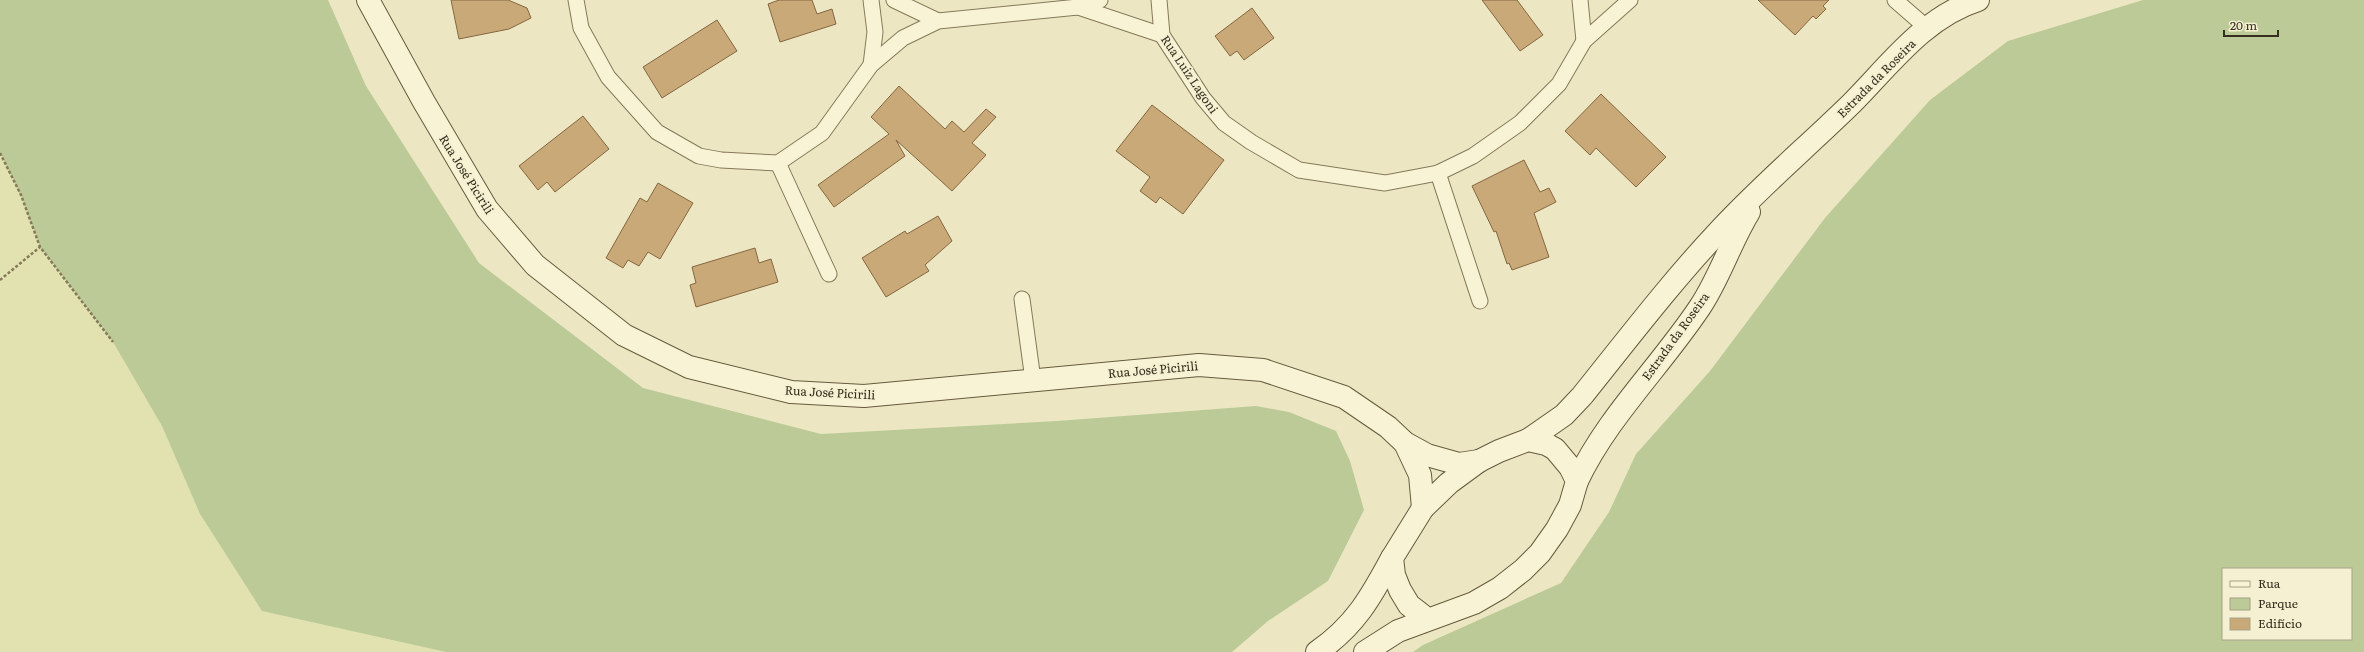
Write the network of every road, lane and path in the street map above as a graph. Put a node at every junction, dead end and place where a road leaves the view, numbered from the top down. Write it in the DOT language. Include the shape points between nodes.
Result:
graph roads {
  1 [pos="368,0"];
  2 [pos="576,0"];
  3 [pos="871,0"];
  4 [pos="894,0"];
  5 [pos="1100,0"];
  6 [pos="1159,0"];
  7 [pos="1580,0"];
  8 [pos="1630,0"];
  9 [pos="1895,0"];
  10 [pos="1978,0"];
  11 [pos="1078,7"];
  12 [pos="938,21"];
  13 [pos="1926,27"];
  14 [pos="1162,35"];
  15 [pos="1584,41"];
  16 [pos="870,65"];
  17 [pos="0,153"];
  18 [pos="778,163"];
  19 [pos="1783,169"];
  20 [pos="1438,173"];
  21 [pos="40,247"];
  22 [pos="829,274"];
  23 [pos="0,280"];
  24 [pos="1022,299"];
  25 [pos="1480,301"];
  26 [pos="113,342"];
  27 [pos="1033,380"];
  28 [pos="1528,440"];
  29 [pos="1404,443"];
  30 [pos="1479,461"];
  31 [pos="1577,481"];
  32 [pos="1423,508"];
  33 [pos="1392,558"];
  34 [pos="1427,619"];
  35 [pos="1317,652"];
  36 [pos="1365,652"];
  1 -- 27 [label="street, Rua José Picirili" via="487,209 535,265 624,335 689,367 791,392 864,396"];
  2 -- 18 [label="street" via="581,28 608,77 657,132 699,156"];
  3 -- 16 [label="street" via="875,32"];
  4 -- 12 [label="street"];
  5 -- 11 [label="street"];
  6 -- 14 [label="street, Rua Luiz Lagoni"];
  7 -- 15 [label="street"];
  8 -- 15 [label="street, Rua Luiz Lagoni"];
  9 -- 13 [label="street"];
  10 -- 13 [label="street, Estrada da Roseira" via="1948,12"];
  11 -- 12 [label="street"];
  11 -- 14 [label="street"];
  12 -- 16 [label="street" via="903,38"];
  13 -- 19 [label="street, Estrada da Roseira"];
  14 -- 20 [label="street, Rua Luiz Lagoni" via="1203,98 1224,122 1251,142 1298,170 1385,183"];
  15 -- 20 [label="street, Rua Luiz Lagoni" via="1559,84 1520,122 1473,156"];
  16 -- 18 [label="street" via="822,133"];
  17 -- 21 [label="path" via="21,196"];
  18 -- 22 [label="street"];
  19 -- 28 [label="street, Estrada da Roseira" via="1749,200 1682,272 1582,396 1564,415"];
  19 -- 31 [label="street, Estrada da Roseira" via="1739,227 1700,306 1600,437"];
  20 -- 25 [label="street"];
  21 -- 23 [label="path"];
  21 -- 26 [label="path"];
  24 -- 27 [label="street"];
  27 -- 29 [label="street, Rua José Picirili" via="1199,365 1262,370 1344,397 1388,427"];
  28 -- 30 [label="street, Estrada da Roseira"];
  28 -- 31 [label="street" via="1555,449 1570,467"];
  29 -- 30 [label="street" via="1443,461 1459,464"];
  29 -- 32 [label="street" via="1420,475"];
  30 -- 32 [label="street, Estrada da Roseira" via="1449,483"];
  31 -- 34 [label="street, Estrada da Roseira" via="1570,505 1557,529 1523,570 1500,588 1474,603"];
  32 -- 33 [label="street, Estrada da Roseira"];
  33 -- 34 [label="street" via="1394,575 1400,590 1409,605"];
  33 -- 35 [label="street, Estrada da Roseira" via="1356,618 1338,637"];
  34 -- 36 [label="street, Estrada da Roseira" via="1398,631"];
}
